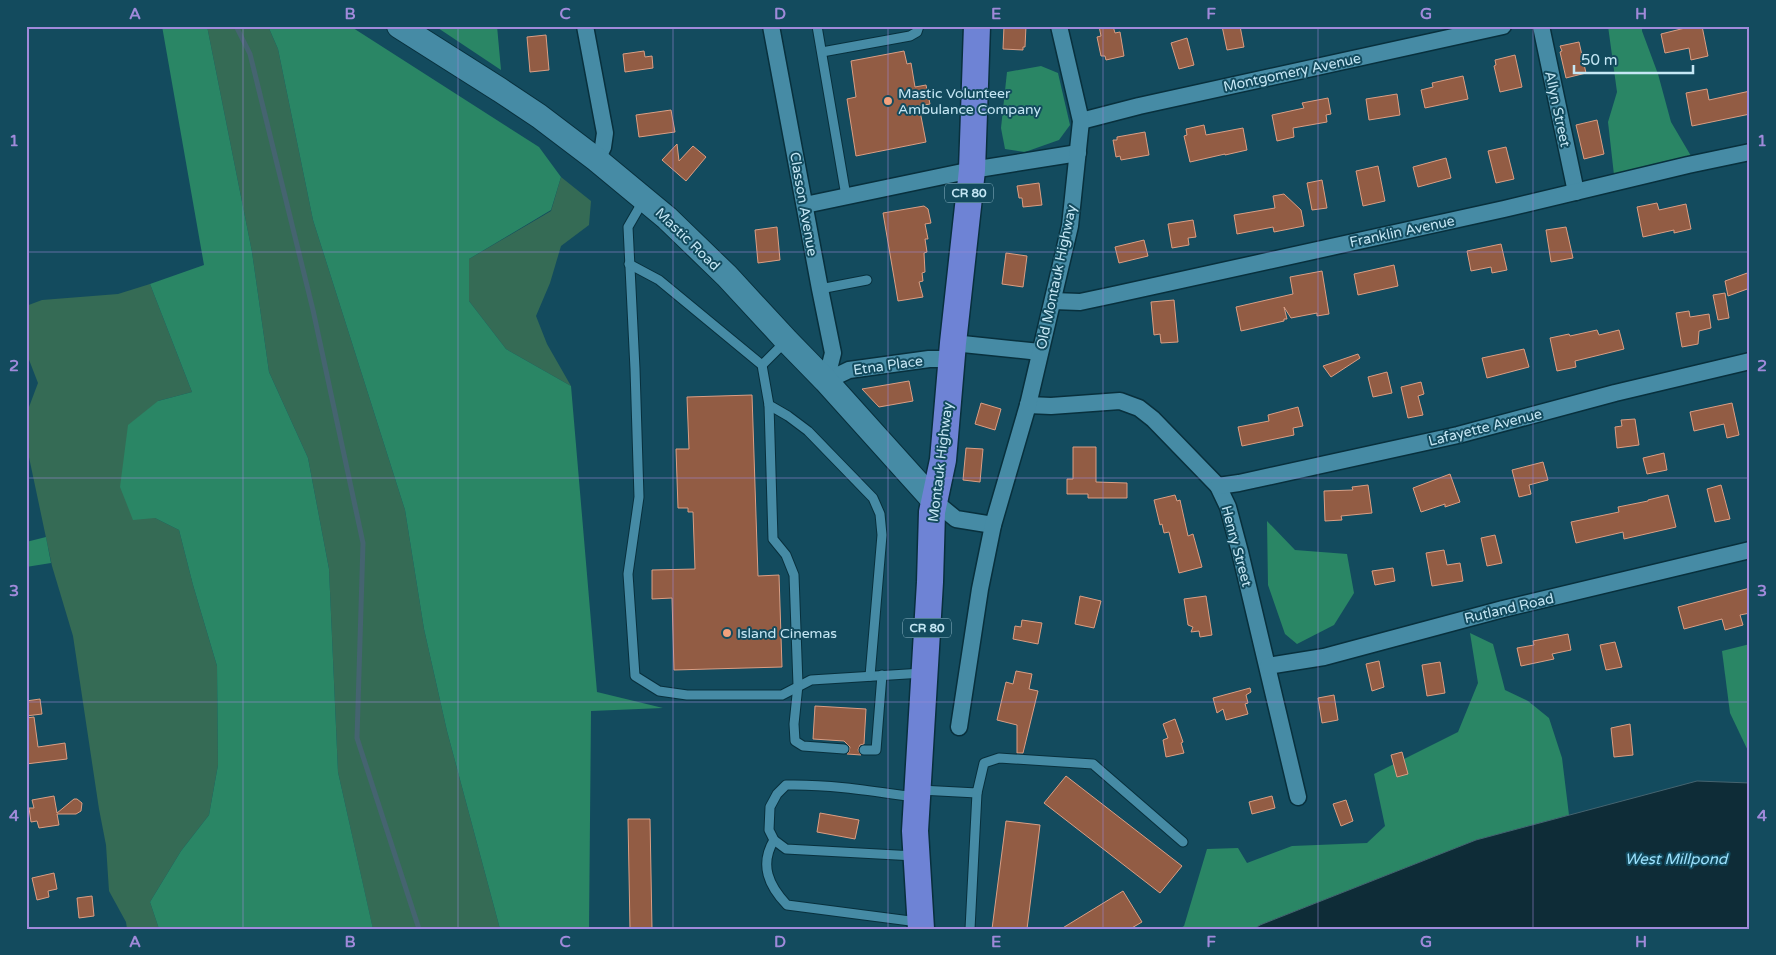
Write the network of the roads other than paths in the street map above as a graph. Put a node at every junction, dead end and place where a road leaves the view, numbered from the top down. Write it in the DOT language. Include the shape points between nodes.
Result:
graph roads {
  1 [pos="399,26"];
  2 [pos="586,26"];
  3 [pos="771,26"];
  4 [pos="817,26"];
  5 [pos="919,26"];
  6 [pos="977,26"];
  7 [pos="1059,26"];
  8 [pos="1503,26"];
  9 [pos="1541,26"];
  10 [pos="822,52"];
  11 [pos="1081,121"];
  12 [pos="1078,152"];
  13 [pos="1750,152"];
  14 [pos="597,160"];
  15 [pos="972,170"];
  16 [pos="1576,192"];
  17 [pos="846,196"];
  18 [pos="645,198"];
  19 [pos="805,205"];
  20 [pos="630,264"];
  21 [pos="867,280"];
  22 [pos="820,290"];
  23 [pos="1053,301"];
  24 [pos="786,341"];
  25 [pos="952,351"];
  26 [pos="1040,352"];
  27 [pos="1750,361"];
  28 [pos="762,365"];
  29 [pos="826,381"];
  30 [pos="769,405"];
  31 [pos="1028,405"];
  32 [pos="1218,486"];
  33 [pos="934,501"];
  34 [pos="993,525"];
  35 [pos="1750,550"];
  36 [pos="1268,666"];
  37 [pos="924,673"];
  38 [pos="882,675"];
  39 [pos="870,676"];
  40 [pos="798,685"];
  41 [pos="959,727"];
  42 [pos="844,749"];
  43 [pos="864,750"];
  44 [pos="917,793"];
  45 [pos="977,793"];
  46 [pos="1298,797"];
  47 [pos="774,840"];
  48 [pos="1183,842"];
  49 [pos="916,856"];
  50 [pos="921,926"];
  51 [pos="970,929"];
  1 -- 14 [label="main road, Mastic Road" via="500,90"];
  2 -- 14 [label="street" via="605,134"];
  3 -- 19 [label="street, Classon Avenue"];
  4 -- 10 [label="lane"];
  5 -- 10 [label="lane" via="917,32 910,36"];
  6 -- 15 [label="main road, Montauk Highway / CR 80"];
  7 -- 11 [label="street, Old Montauk Highway"];
  8 -- 11 [label="street, Montgomery Avenue"];
  9 -- 16 [label="street, Allyn Street"];
  10 -- 17 [label="lane"];
  11 -- 12 [label="street, Old Montauk Highway"];
  12 -- 15 [label="street"];
  12 -- 23 [label="street, Old Montauk Highway" via="1070,226"];
  13 -- 16 [label="street, Franklin Avenue"];
  14 -- 18 [label="main road, Mastic Road"];
  15 -- 17 [label="street"];
  15 -- 25 [label="main road, Montauk Highway / CR 80"];
  16 -- 23 [label="street, Franklin Avenue" via="1080,302"];
  17 -- 19 [label="street"];
  18 -- 20 [label="lane" via="628,227"];
  18 -- 24 [label="main road, Mastic Road" via="720,269"];
  19 -- 22 [label="street, Classon Avenue"];
  20 -- 28 [label="lane" via="659,280"];
  20 -- 40 [label="lane" via="639,497 628,574 635,676 659,691 687,695 782,694"];
  21 -- 22 [label="lane"];
  22 -- 29 [label="street, Classon Avenue" via="833,353"];
  23 -- 26 [label="street, Old Montauk Highway"];
  24 -- 28 [label="lane"];
  24 -- 29 [label="main road, Mastic Road"];
  25 -- 26 [label="street, Etna Place"];
  25 -- 29 [label="street, Etna Place" via="929,359 849,370"];
  25 -- 33 [label="main road, Montauk Highway / CR 80" via="943,460"];
  26 -- 31 [label="street, Old Montauk Highway"];
  27 -- 32 [label="street, Lafayette Avenue" via="1458,435"];
  28 -- 30 [label="lane"];
  29 -- 33 [label="main road, Mastic Road"];
  30 -- 39 [label="lane" via="820,441 873,498 880,514 882,535"];
  30 -- 40 [label="lane" via="773,539 786,555 794,575"];
  31 -- 32 [label="street, Henry Street" via="1075,405 1120,400 1139,408"];
  31 -- 34 [label="street, Old Montauk Highway"];
  32 -- 36 [label="street, Henry Street" via="1228,507"];
  33 -- 34 [label="street" via="956,519"];
  33 -- 37 [label="main road, Montauk Highway / CR 80"];
  34 -- 41 [label="street, Old Montauk Highway"];
  35 -- 36 [label="street, Rutland Road" via="1503,609 1324,657"];
  36 -- 46 [label="street, Henry Street"];
  37 -- 38 [label="lane"];
  37 -- 44 [label="main road, Montauk Highway / CR 80"];
  38 -- 39 [label="lane"];
  38 -- 43 [label="lane" via="876,750"];
  39 -- 40 [label="lane" via="811,680"];
  40 -- 42 [label="lane" via="795,741 803,746"];
  44 -- 45 [label="lane"];
  44 -- 47 [label="lane" via="786,785 770,807 769,830"];
  44 -- 49 [label="main road, Montauk Highway / CR 80"];
  45 -- 48 [label="lane" via="984,763 999,758 1093,764"];
  45 -- 51 [label="lane"];
  47 -- 49 [label="lane" via="786,849"];
  47 -- 50 [label="lane" via="767,860 769,881 787,905"];
  49 -- 50 [label="main road, Montauk Highway / CR 80"];
}
